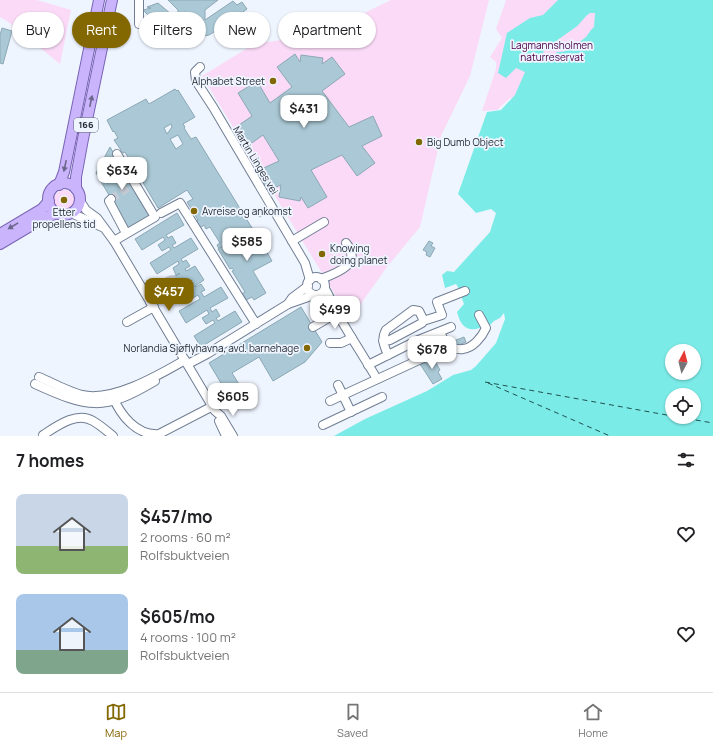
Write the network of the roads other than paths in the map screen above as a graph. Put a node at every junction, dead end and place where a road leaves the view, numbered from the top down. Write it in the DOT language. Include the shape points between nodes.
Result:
graph roads {
  1 [pos="98,0"];
  2 [pos="112,0"];
  3 [pos="139,0"];
  4 [pos="139,12"];
  5 [pos="200,67"];
  6 [pos="117,154"];
  7 [pos="59,184"];
  8 [pos="76,189"];
  9 [pos="111,199"];
  10 [pos="49,201"];
  11 [pos="80,201"];
  12 [pos="57,213"];
  13 [pos="71,213"];
  14 [pos="162,213"];
  15 [pos="324,222"];
  16 [pos="103,228"];
  17 [pos="126,233"];
  18 [pos="0,234"];
  19 [pos="114,241"];
  20 [pos="292,241"];
  21 [pos="346,243"];
  22 [pos="0,244"];
  23 [pos="317,286"];
  24 [pos="465,291"];
  25 [pos="166,293"];
  26 [pos="152,305"];
  27 [pos="337,313"];
  28 [pos="479,315"];
  29 [pos="423,321"];
  30 [pos="127,322"];
  31 [pos="256,324"];
  32 [pos="313,327"];
  33 [pos="451,327"];
  34 [pos="440,332"];
  35 [pos="352,338"];
  36 [pos="383,341"];
  37 [pos="330,343"];
  38 [pos="447,347"];
  39 [pos="388,355"];
  40 [pos="187,362"];
  41 [pos="368,365"];
  42 [pos="377,379"];
  43 [pos="37,380"];
  44 [pos="338,385"];
  45 [pos="343,395"];
  46 [pos="382,397"];
  47 [pos="113,398"];
  48 [pos="330,401"];
  49 [pos="214,409"];
  50 [pos="351,412"];
  51 [pos="323,425"];
  52 [pos="43,436"];
  53 [pos="113,436"];
  54 [pos="226,436"];
  55 [pos="233,436"];
  1 -- 7 [label="main road, 166, one-way" via="64,172"];
  8 -- 2 [label="main road, 166, one-way" via="76,173"];
  3 -- 4 [label="street"];
  5 -- 20 [label="street, Martin Linges vei" via="195,72 196,81 214,107"];
  6 -- 17 [label="street" via="155,217"];
  7 -- 8 [label="main road"];
  7 -- 10 [label="main road, 166" via="49,195"];
  8 -- 11 [label="main road, 166"];
  9 -- 17 [label="street" via="109,201"];
  10 -- 12 [label="main road" via="51,208"];
  10 -- 18 [label="main road, 166, one-way" via="42,209"];
  11 -- 13 [label="main road"];
  11 -- 16 [label="street"];
  12 -- 13 [label="main road"];
  12 -- 22 [label="main road"];
  13 -- 16 [label="street"];
  14 -- 31 [label="street" via="180,203"];
  15 -- 20 [label="street"];
  16 -- 19 [label="street"];
  17 -- 19 [label="street"];
  19 -- 26 [label="street"];
  20 -- 23 [label="street, Martin Linges vei"];
  21 -- 23 [label="street" via="351,250 351,259 346,267"];
  23 -- 27 [label="street, Martin Linges vei" via="330,296"];
  23 -- 31 [label="street"];
  24 -- 29 [label="street" via="437,302 442,315"];
  25 -- 26 [label="street"];
  26 -- 30 [label="street"];
  26 -- 40 [label="street"];
  27 -- 32 [label="street"];
  27 -- 35 [label="street, Martin Linges vei"];
  28 -- 38 [label="street" via="486,328 481,337 464,349"];
  29 -- 36 [label="street" via="390,340"];
  29 -- 36 [label="street" via="419,311 413,310 386,330"];
  31 -- 40 [label="street"];
  33 -- 34 [label="street"];
  34 -- 38 [label="street"];
  34 -- 39 [label="street"];
  35 -- 37 [label="street"];
  35 -- 41 [label="street, Martin Linges vei"];
  36 -- 39 [label="street"];
  38 -- 42 [label="street"];
  39 -- 41 [label="street"];
  40 -- 47 [label="street" via="174,366 169,373 149,385"];
  40 -- 49 [label="street"];
  41 -- 42 [label="street, Martin Linges vei"];
  42 -- 45 [label="street"];
  43 -- 47 [label="street" via="83,403 98,403"];
  44 -- 45 [label="street"];
  45 -- 48 [label="street"];
  45 -- 50 [label="street"];
  46 -- 50 [label="street"];
  47 -- 49 [label="street" via="130,426 154,436"];
  49 -- 54 [label="street"];
  49 -- 55 [label="street"];
  50 -- 51 [label="street"];
  52 -- 53 [label="street" via="62,423 81,417 92,420"];
}
